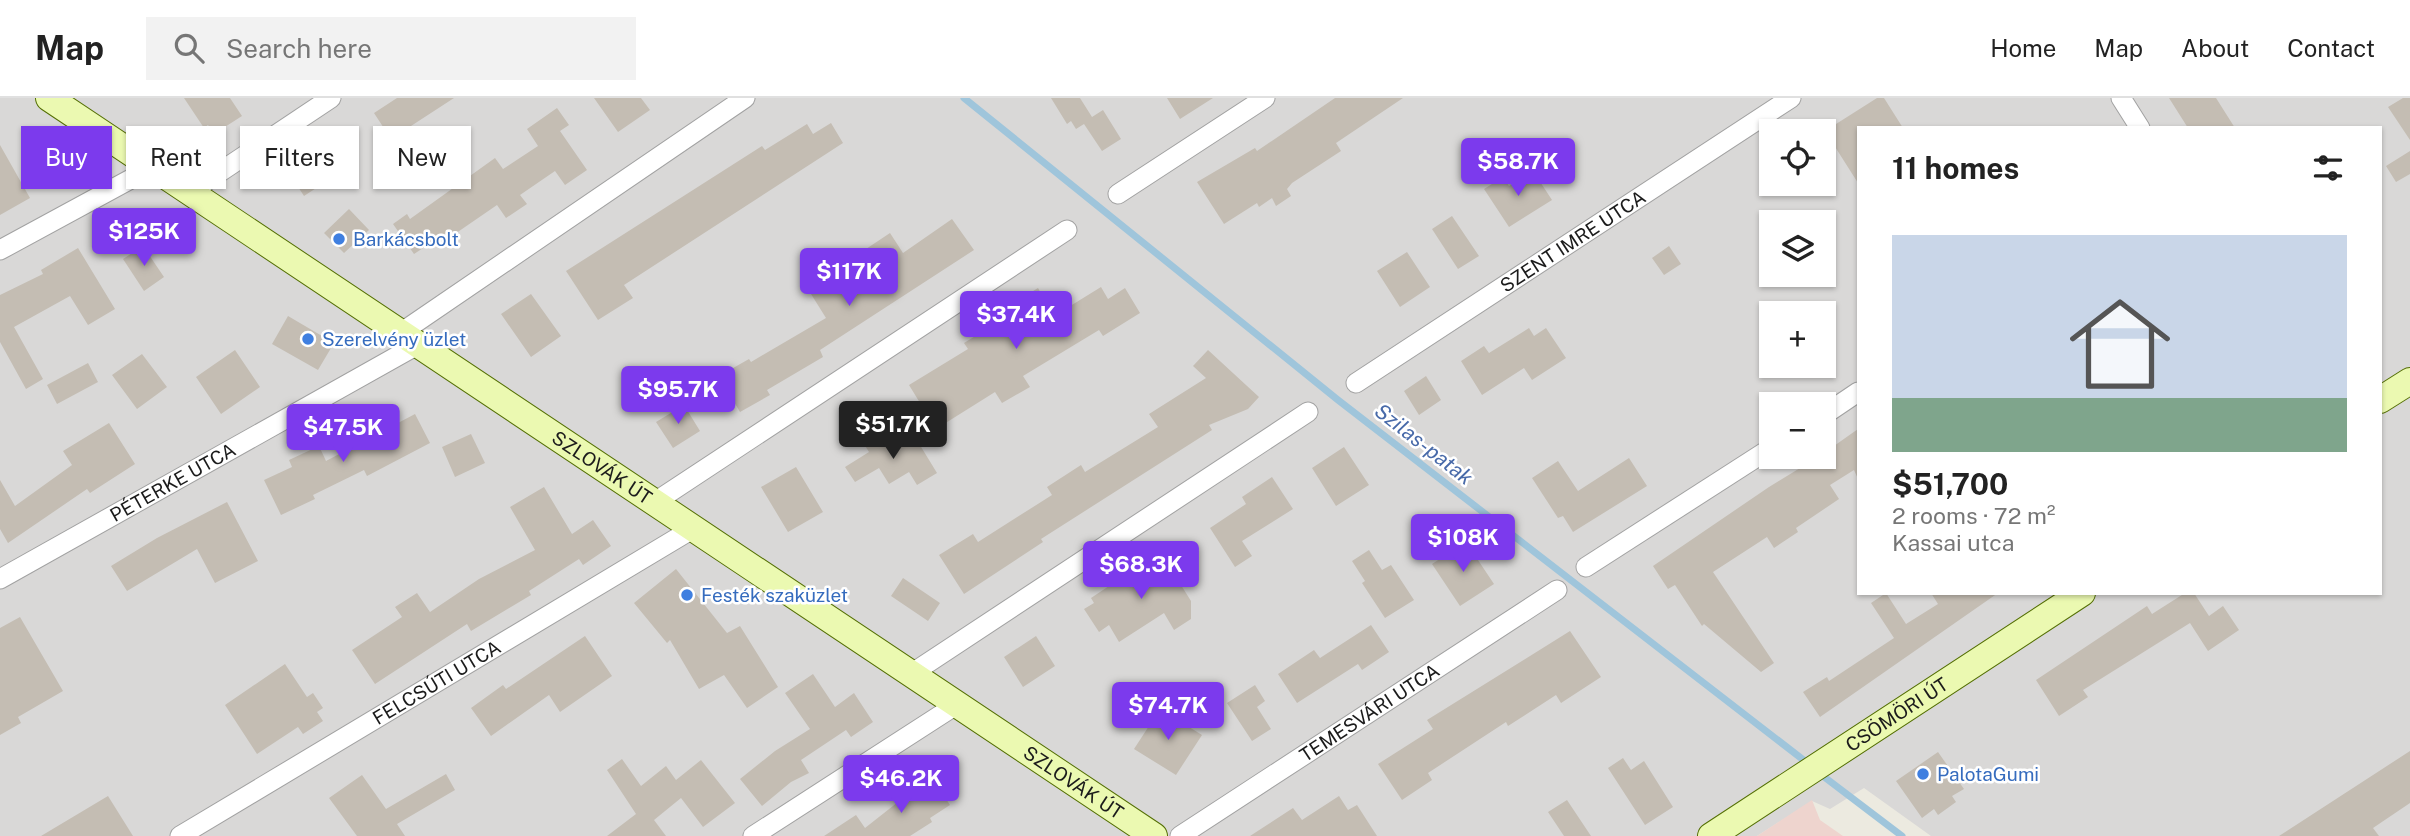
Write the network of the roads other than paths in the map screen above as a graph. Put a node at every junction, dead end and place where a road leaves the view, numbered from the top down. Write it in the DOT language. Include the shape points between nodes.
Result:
graph roads {
  1 [pos="49,98"];
  2 [pos="331,98"];
  3 [pos="746,98"];
  4 [pos="1265,98"];
  5 [pos="1791,98"];
  6 [pos="2121,98"];
  7 [pos="2139,126"];
  8 [pos="126,149"];
  9 [pos="126,182"];
  10 [pos="186,189"];
  11 [pos="190,192"];
  12 [pos="1118,194"];
  13 [pos="1067,230"];
  14 [pos="0,250"];
  15 [pos="410,338"];
  16 [pos="2410,381"];
  17 [pos="1356,383"];
  18 [pos="1857,393"];
  19 [pos="2382,399"];
  20 [pos="1836,407"];
  21 [pos="1308,412"];
  22 [pos="1759,456"];
  23 [pos="655,502"];
  24 [pos="694,528"];
  25 [pos="1586,567"];
  26 [pos="0,579"];
  27 [pos="1557,590"];
  28 [pos="2079,595"];
  29 [pos="911,674"];
  30 [pos="956,705"];
  31 [pos="180,836"];
  32 [pos="753,836"];
  33 [pos="1154,836"];
  34 [pos="1180,836"];
  35 [pos="1710,836"];
  1 -- 8 [label="main road, SZLOVÁK ÚT"];
  2 -- 11 [label="street"];
  3 -- 15 [label="street, PÉTERKE UTCA"];
  4 -- 12 [label="street"];
  5 -- 17 [label="street, SZENT IMRE UTCA"];
  6 -- 7 [label="street"];
  9 -- 14 [label="street"];
  10 -- 11 [label="main road, SZLOVÁK ÚT"];
  11 -- 15 [label="main road, SZLOVÁK ÚT"];
  13 -- 23 [label="street"];
  15 -- 23 [label="main road, SZLOVÁK ÚT"];
  15 -- 26 [label="street, PÉTERKE UTCA"];
  16 -- 19 [label="main road"];
  18 -- 20 [label="street"];
  21 -- 29 [label="street"];
  22 -- 25 [label="street"];
  23 -- 24 [label="main road, SZLOVÁK ÚT"];
  24 -- 29 [label="main road, SZLOVÁK ÚT"];
  24 -- 31 [label="street, FELCSÚTI UTCA"];
  27 -- 34 [label="street, TEMESVÁRI UTCA"];
  28 -- 35 [label="main road, CSÖMÖRI ÚT"];
  29 -- 30 [label="main road, SZLOVÁK ÚT"];
  30 -- 32 [label="street"];
  30 -- 33 [label="main road, SZLOVÁK ÚT"];
}
